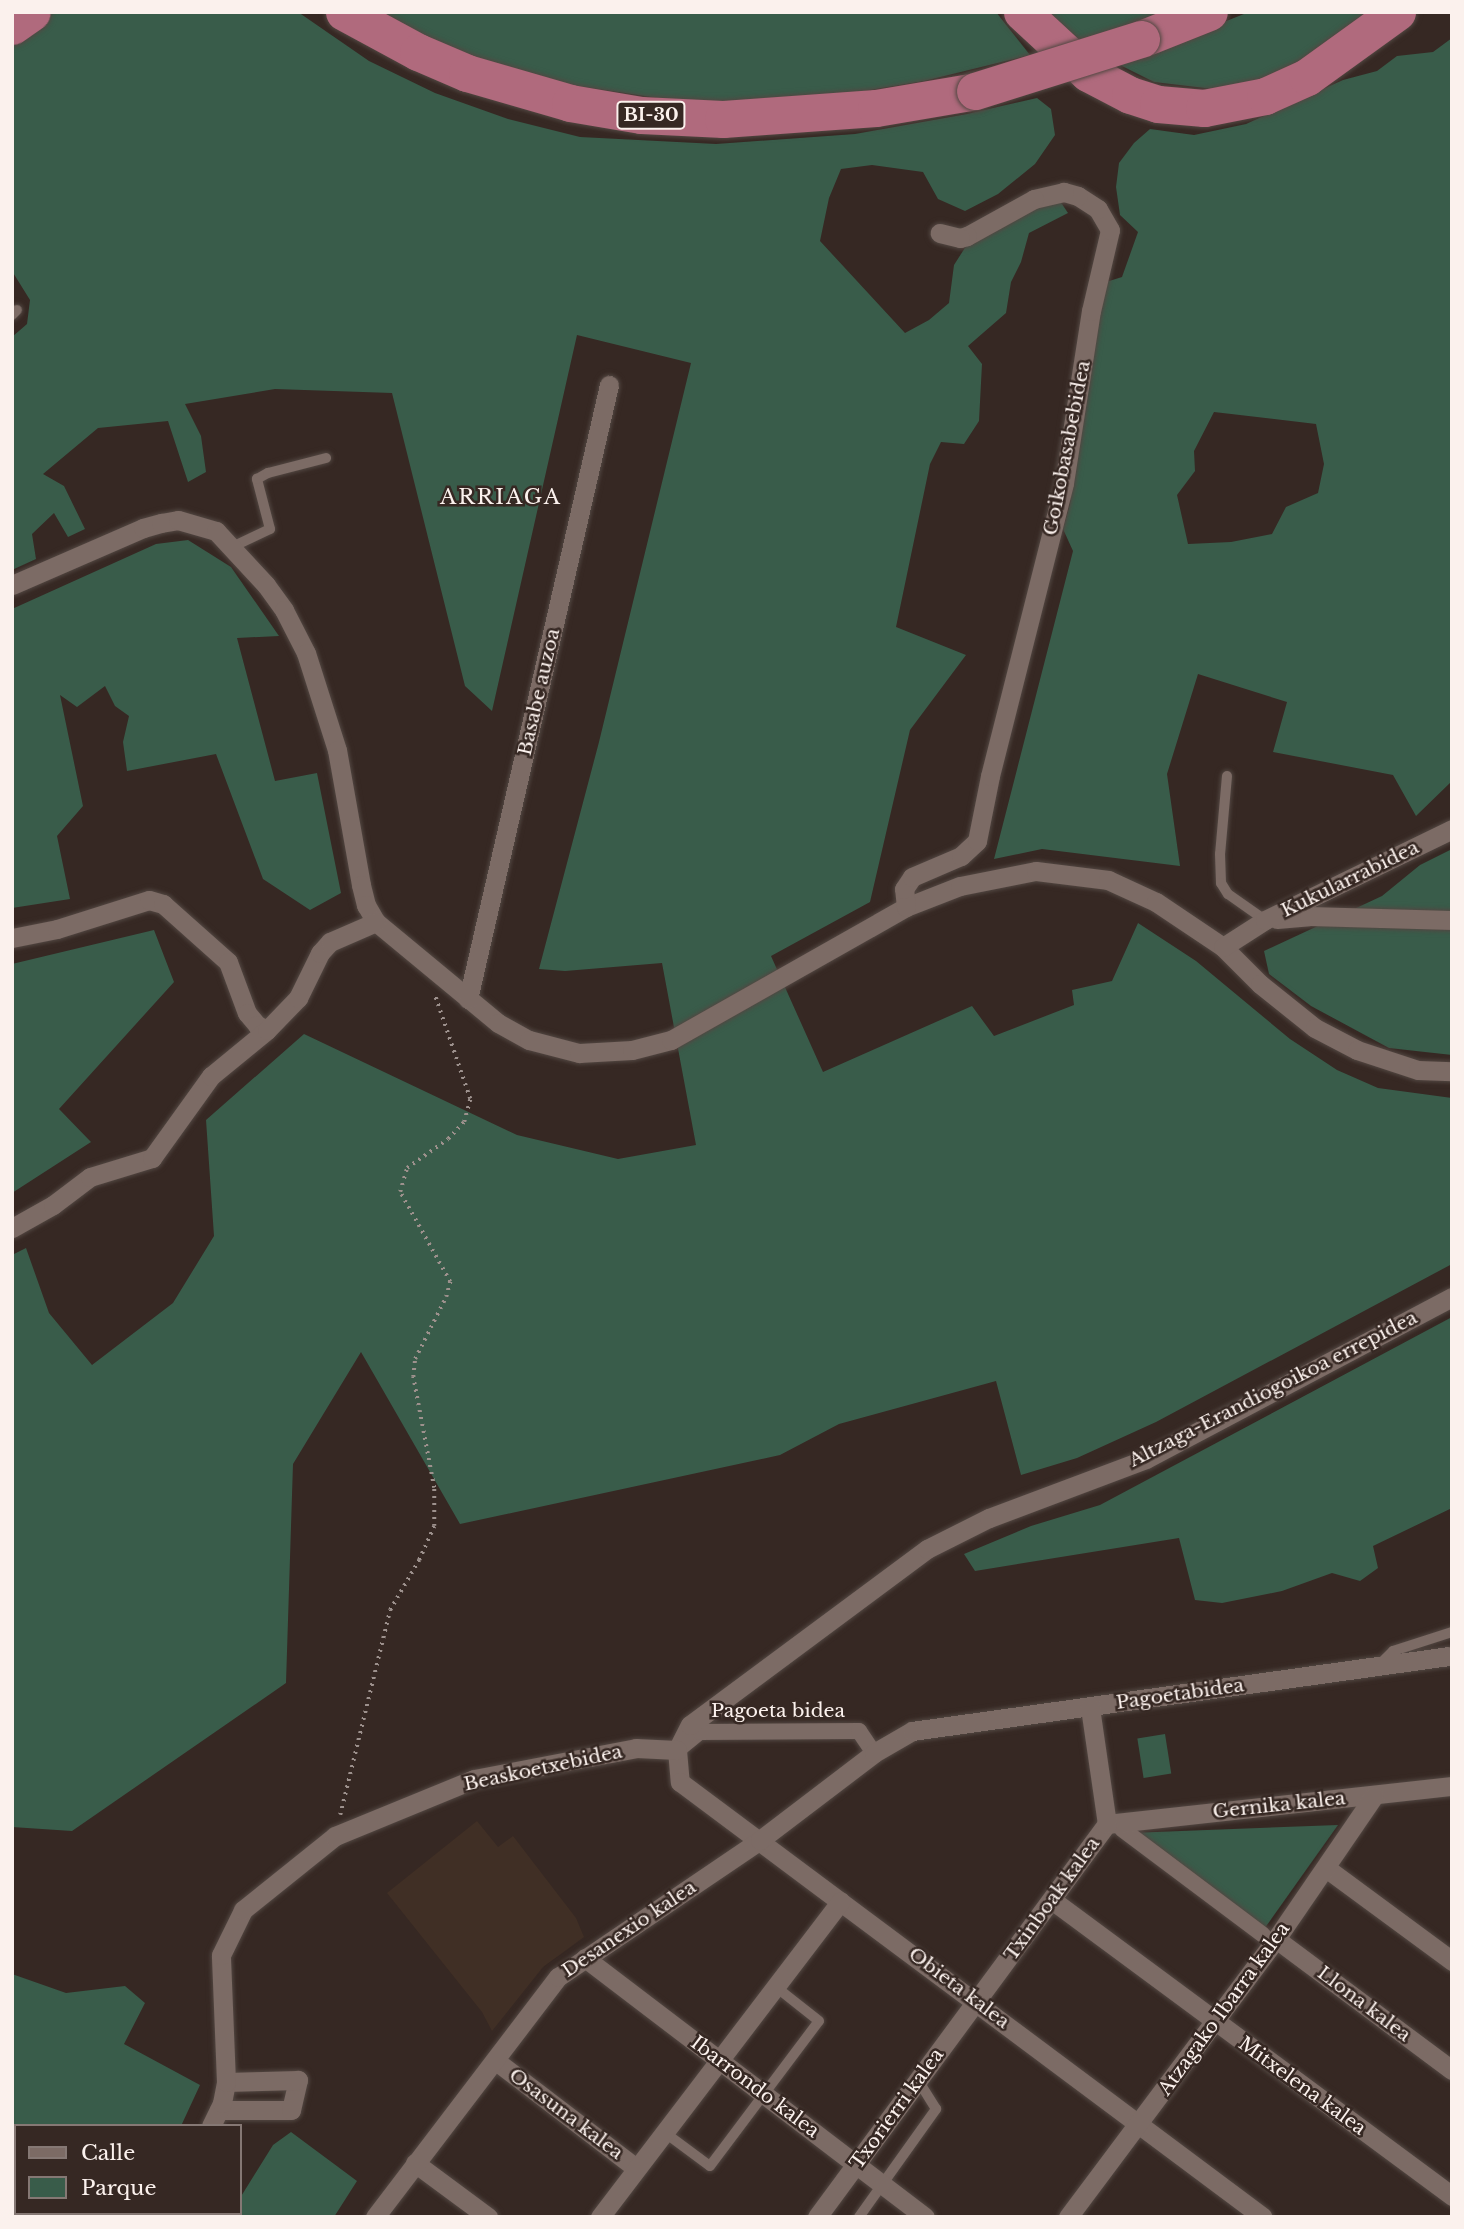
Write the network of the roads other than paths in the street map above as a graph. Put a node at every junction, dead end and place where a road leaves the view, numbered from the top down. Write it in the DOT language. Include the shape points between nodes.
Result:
graph roads {
  1 [pos="32,12"];
  2 [pos="344,12"];
  3 [pos="1022,12"];
  4 [pos="1209,12"];
  5 [pos="1397,12"];
  6 [pos="12,26"];
  7 [pos="940,233"];
  8 [pos="609,384"];
  9 [pos="326,458"];
  10 [pos="232,547"];
  11 [pos="12,585"];
  12 [pos="1227,776"];
  13 [pos="1452,820"];
  14 [pos="1452,830"];
  15 [pos="1421,844"];
  16 [pos="906,907"];
  17 [pos="1265,920"];
  18 [pos="1452,920"];
  19 [pos="376,922"];
  20 [pos="12,938"];
  21 [pos="1223,947"];
  22 [pos="468,999"];
  23 [pos="267,1030"];
  24 [pos="1452,1071"];
  25 [pos="12,1228"];
  26 [pos="1452,1297"];
  27 [pos="1452,1632"];
  28 [pos="1449,1656"];
  29 [pos="1378,1666"];
  30 [pos="1090,1707"];
  31 [pos="912,1731"];
  32 [pos="677,1750"];
  33 [pos="874,1753"];
  34 [pos="1452,1786"];
  35 [pos="1374,1796"];
  36 [pos="1114,1827"];
  37 [pos="760,1840"];
  38 [pos="1326,1868"];
  39 [pos="1052,1899"];
  40 [pos="841,1901"];
  41 [pos="1269,1937"];
  42 [pos="586,1958"];
  43 [pos="1452,1961"];
  44 [pos="776,1987"];
  45 [pos="976,2001"];
  46 [pos="1214,2021"];
  47 [pos="720,2060"];
  48 [pos="496,2061"];
  49 [pos="1452,2070"];
  50 [pos="918,2080"];
  51 [pos="226,2082"];
  52 [pos="764,2094"];
  53 [pos="215,2118"];
  54 [pos="1140,2123"];
  55 [pos="664,2132"];
  56 [pos="415,2163"];
  57 [pos="856,2165"];
  58 [pos="636,2168"];
  59 [pos="883,2184"];
  60 [pos="1452,2196"];
  61 [pos="376,2217"];
  62 [pos="488,2217"];
  63 [pos="600,2217"];
  64 [pos="817,2217"];
  65 [pos="859,2217"];
  66 [pos="925,2217"];
  67 [pos="1068,2217"];
  68 [pos="1263,2217"];
  1 -- 6 [label="highway"];
  2 -- 4 [label="highway, BI-30, bridge" via="467,73 570,103 641,115 723,120 876,108 975,90 1141,39"];
  3 -- 5 [label="highway" via="1088,73 1158,104 1204,108 1265,96 1307,77"];
  7 -- 16 [label="street, Goikobasabebidea" via="967,236 1034,199 1064,192 1098,209 1110,230 1091,311 1064,483 977,842 967,853 912,877 904,889"];
  8 -- 22 [label="street, Basabe auzoa"];
  9 -- 10 [label="lane" via="257,479 270,529"];
  10 -- 11 [label="street" via="216,531 178,520 142,528"];
  10 -- 19 [label="street" via="278,601 306,653 337,750 361,885"];
  12 -- 17 [label="lane" via="1221,883 1228,894"];
  13 -- 15 [label="street"];
  14 -- 15 [label="street, Kukularrabidea"];
  15 -- 17 [label="street, Kukularrabidea"];
  16 -- 21 [label="street" via="960,886 1035,871 1108,880 1156,902"];
  16 -- 22 [label="street" via="671,1040 632,1049 579,1053 529,1040"];
  17 -- 18 [label="street, Kukularrabidea" via="1309,916"];
  17 -- 21 [label="street"];
  19 -- 22 [label="street"];
  19 -- 23 [label="street" via="330,942 298,998"];
  20 -- 23 [label="street" via="149,900 163,904 228,962 247,1013"];
  21 -- 24 [label="street" via="1315,1028 1357,1050 1419,1070"];
  23 -- 25 [label="street" via="211,1076 152,1158 90,1177"];
  26 -- 32 [label="street, Altzaga-Erandiogoikoa errepidea" via="1146,1459 989,1518 927,1549 690,1725"];
  27 -- 29 [label="lane" via="1393,1651"];
  28 -- 29 [label="street, Pagoetabidea"];
  29 -- 30 [label="street, Pagoetabidea"];
  30 -- 31 [label="street, Pagoetabidea"];
  30 -- 36 [label="street, Txinboak kalea"];
  31 -- 33 [label="street, Desanexio kalea"];
  32 -- 33 [label="street, Pagoeta bidea" via="700,1732 859,1731"];
  32 -- 37 [label="street, Obieta kalea" via="680,1782"];
  32 -- 51 [label="street, Beaskoetxebidea" via="636,1748 474,1779 335,1836 243,1910 221,1955"];
  33 -- 37 [label="street, Desanexio kalea"];
  34 -- 35 [label="street, Gernika kalea"];
  35 -- 36 [label="street, Gernika kalea"];
  35 -- 38 [label="street, Atzagako Ibarra kalea"];
  36 -- 39 [label="street, Txinboak kalea"];
  36 -- 41 [label="street"];
  37 -- 40 [label="street, Obieta kalea"];
  37 -- 42 [label="street, Desanexio kalea"];
  38 -- 41 [label="street, Atzagako Ibarra kalea"];
  38 -- 43 [label="street"];
  39 -- 45 [label="street, Txinboak kalea"];
  39 -- 46 [label="street, Mitxelena kalea"];
  40 -- 44 [label="street"];
  40 -- 45 [label="street, Obieta kalea"];
  41 -- 46 [label="street, Atzagako Ibarra kalea"];
  41 -- 49 [label="street, Llona kalea"];
  42 -- 47 [label="street, Ibarrondo kalea"];
  42 -- 48 [label="street, Desanexio kalea" via="558,1977"];
  44 -- 47 [label="street"];
  44 -- 52 [label="lane" via="819,2021"];
  45 -- 50 [label="street, Txorierri kalea"];
  45 -- 54 [label="street, Obieta kalea"];
  46 -- 54 [label="street, Atzagako Ibarra kalea"];
  46 -- 60 [label="street, Mitxelena kalea"];
  47 -- 52 [label="street, Ibarrondo kalea"];
  47 -- 55 [label="street"];
  48 -- 56 [label="street, Desanexio kalea"];
  48 -- 58 [label="street, Osasuna kalea"];
  50 -- 57 [label="street, Txorierri kalea"];
  50 -- 59 [label="lane" via="936,2109"];
  51 -- 53 [label="street, Beaskoetxebidea"];
  51 -- 53 [label="street, Beaskoetxebidea" via="298,2080 291,2110"];
  52 -- 55 [label="lane" via="710,2166"];
  52 -- 57 [label="street, Ibarrondo kalea"];
  54 -- 67 [label="street, Atzagako Ibarra kalea"];
  54 -- 68 [label="street, Obieta kalea"];
  55 -- 58 [label="street"];
  56 -- 61 [label="street, Desanexio kalea"];
  56 -- 62 [label="street"];
  57 -- 59 [label="street, Ibarrondo kalea"];
  57 -- 64 [label="street, Txorierri kalea"];
  58 -- 63 [label="street"];
  59 -- 65 [label="lane"];
  59 -- 66 [label="street, Ibarrondo kalea"];
}
